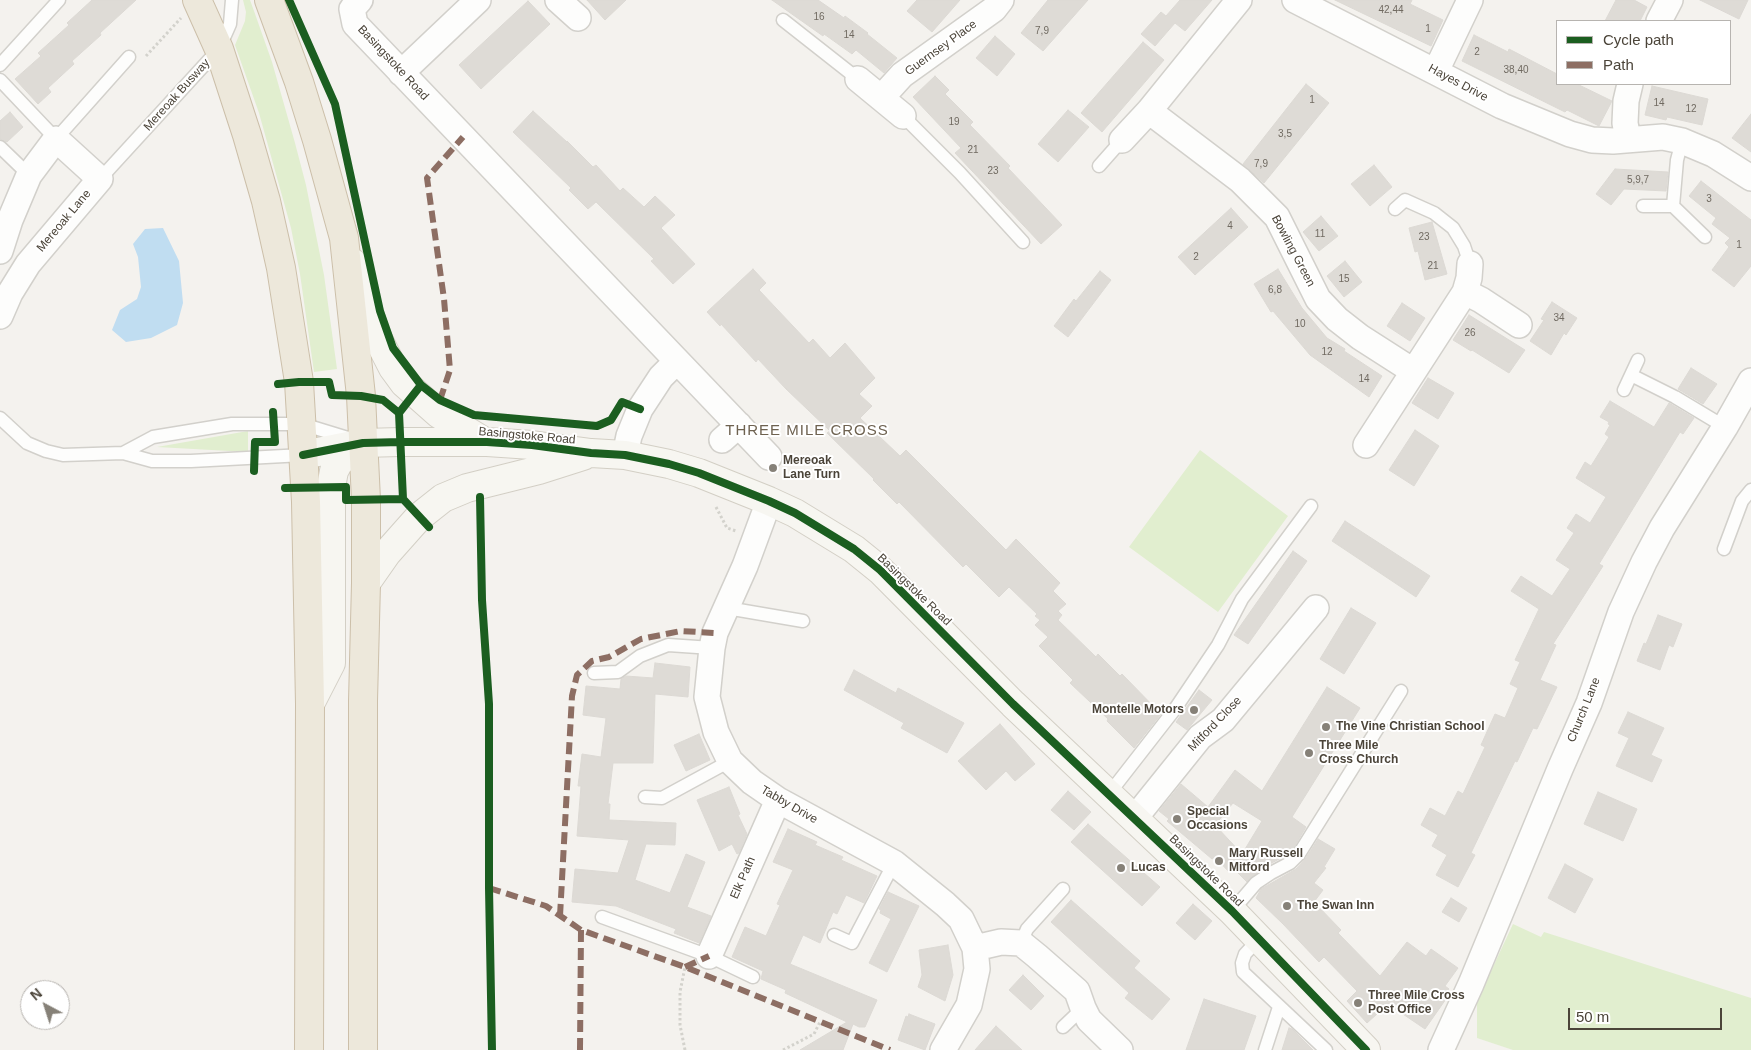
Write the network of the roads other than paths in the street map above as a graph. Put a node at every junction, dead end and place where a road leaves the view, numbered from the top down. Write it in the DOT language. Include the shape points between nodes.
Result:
graph roads {
  1 [pos="59,0"];
  2 [pos="197,0"];
  3 [pos="232,0"];
  4 [pos="269,0"];
  5 [pos="360,0"];
  6 [pos="478,0"];
  7 [pos="558,0"];
  8 [pos="1001,0"];
  9 [pos="1239,0"];
  10 [pos="1296,0"];
  11 [pos="1470,0"];
  12 [pos="1670,0"];
  13 [pos="578,18"];
  14 [pos="783,20"];
  15 [pos="1660,20"];
  16 [pos="219,48"];
  17 [pos="129,57"];
  18 [pos="0,65"];
  19 [pos="1436,71"];
  20 [pos="402,73"];
  21 [pos="858,79"];
  22 [pos="0,80"];
  23 [pos="1630,85"];
  24 [pos="882,97"];
  25 [pos="1149,111"];
  26 [pos="904,116"];
  27 [pos="56,139"];
  28 [pos="1628,139"];
  29 [pos="1122,140"];
  30 [pos="1682,141"];
  31 [pos="0,148"];
  32 [pos="1099,166"];
  33 [pos="30,175"];
  34 [pos="1751,178"];
  35 [pos="100,179"];
  36 [pos="1643,206"];
  37 [pos="1673,206"];
  38 [pos="1394,209"];
  39 [pos="1705,237"];
  40 [pos="344,238"];
  41 [pos="1023,242"];
  42 [pos="0,252"];
  43 [pos="1470,264"];
  44 [pos="5,289"];
  45 [pos="1465,292"];
  46 [pos="0,316"];
  47 [pos="1519,325"];
  48 [pos="1638,360"];
  49 [pos="677,361"];
  50 [pos="1413,371"];
  51 [pos="1631,375"];
  52 [pos="1751,381"];
  53 [pos="1624,390"];
  54 [pos="0,418"];
  55 [pos="302,424"];
  56 [pos="1725,427"];
  57 [pos="487,442"];
  58 [pos="363,443"];
  59 [pos="1366,445"];
  60 [pos="123,453"];
  61 [pos="591,453"];
  62 [pos="303,455"];
  63 [pos="625,455"];
  64 [pos="769,457"];
  65 [pos="1751,490"];
  66 [pos="769,501"];
  67 [pos="1310,506"];
  68 [pos="1724,548"];
  69 [pos="366,583"];
  70 [pos="727,608"];
  71 [pos="1316,608"];
  72 [pos="803,621"];
  73 [pos="712,648"];
  74 [pos="594,673"];
  75 [pos="1401,691"];
  76 [pos="310,704"];
  77 [pos="730,760"];
  78 [pos="1108,795"];
  79 [pos="645,797"];
  80 [pos="778,800"];
  81 [pos="1134,819"];
  82 [pos="894,863"];
  83 [pos="1063,889"];
  84 [pos="1232,911"];
  85 [pos="602,917"];
  86 [pos="834,935"];
  87 [pos="1260,939"];
  88 [pos="1021,943"];
  89 [pos="975,948"];
  90 [pos="709,956"];
  91 [pos="753,977"];
  92 [pos="1279,1007"];
  93 [pos="1083,1008"];
  94 [pos="1063,1028"];
  95 [pos="1357,1047"];
  96 [pos="309,1050"];
  97 [pos="363,1050"];
  98 [pos="943,1050"];
  99 [pos="1120,1050"];
  100 [pos="1265,1050"];
  101 [pos="1326,1050"];
  102 [pos="1441,1050"];
  1 -- 18 [label="lane"];
  2 -- 16 [label="highway"];
  3 -- 16 [label="lane, Mereoak Busway" via="230,24"];
  4 -- 40 [label="highway" via="299,82"];
  5 -- 20 [label="street, Basingstoke Road" via="352,9 355,24"];
  6 -- 20 [label="street"];
  7 -- 13 [label="street"];
  8 -- 24 [label="street, Guernsey Place" via="902,75"];
  9 -- 25 [label="street"];
  10 -- 19 [label="street, Hayes Drive"];
  11 -- 19 [label="street"];
  12 -- 15 [label="street"];
  14 -- 21 [label="lane"];
  16 -- 35 [label="lane, Mereoak Busway"];
  16 -- 55 [label="highway" via="266,201 281,268 299,382"];
  17 -- 27 [label="lane"];
  19 -- 28 [label="street, Hayes Drive" via="1502,106 1570,134 1592,140"];
  20 -- 49 [label="street, Basingstoke Road"];
  21 -- 24 [label="street"];
  22 -- 27 [label="lane"];
  23 -- 28 [label="street" via="1626,101"];
  24 -- 26 [label="street"];
  25 -- 29 [label="street"];
  25 -- 50 [label="street, Bowling Green" via="1240,180 1277,217 1318,299 1338,319"];
  26 -- 41 [label="lane"];
  27 -- 33 [label="street"];
  27 -- 35 [label="street, Mereoak Lane"];
  28 -- 30 [label="street, Hayes Drive" via="1663,137"];
  29 -- 32 [label="lane"];
  30 -- 34 [label="street, Hayes Drive" via="1713,154"];
  30 -- 37 [label="lane"];
  31 -- 33 [label="lane"];
  33 -- 42 [label="street"];
  35 -- 44 [label="street, Mereoak Lane"];
  36 -- 37 [label="lane"];
  37 -- 39 [label="lane"];
  38 -- 43 [label="lane" via="1405,200 1434,212 1453,228"];
  40 -- 57 [label="street" via="376,335 393,368 408,388 439,414"];
  40 -- 58 [label="highway"];
  43 -- 45 [label="street"];
  44 -- 46 [label="street, Mereoak Lane"];
  45 -- 47 [label="street"];
  45 -- 50 [label="street"];
  48 -- 51 [label="lane"];
  49 -- 63 [label="street" via="640,409"];
  49 -- 64 [label="street, Basingstoke Road" via="731,433"];
  50 -- 59 [label="street"];
  51 -- 53 [label="lane"];
  51 -- 56 [label="lane"];
  52 -- 56 [label="street, Church Lane"];
  54 -- 60 [label="lane" via="27,443 46,451 63,454"];
  55 -- 58 [label="lane, Basingstoke Road"];
  55 -- 60 [label="lane" via="232,424 185,431 153,437"];
  55 -- 62 [label="highway"];
  56 -- 102 [label="street, Church Lane" via="1662,528 1621,612 1589,704"];
  57 -- 58 [label="street, Basingstoke Road"];
  57 -- 61 [label="street, Basingstoke Road"];
  58 -- 62 [label="street, Basingstoke Road"];
  58 -- 69 [label="highway"];
  58 -- 76 [label="street" via="339,462 334,471 331,487 331,663"];
  60 -- 62 [label="lane" via="152,461"];
  61 -- 63 [label="street, Basingstoke Road"];
  61 -- 69 [label="street" via="467,488 443,498 419,517"];
  62 -- 76 [label="highway"];
  63 -- 66 [label="street, Basingstoke Road" via="700,473"];
  65 -- 68 [label="lane" via="1742,501"];
  66 -- 70 [label="street, Tabby Drive"];
  66 -- 78 [label="street, Basingstoke Road" via="854,549 880,570"];
  67 -- 78 [label="lane" via="1242,600 1218,645 1175,709"];
  69 -- 97 [label="highway"];
  70 -- 72 [label="lane"];
  70 -- 73 [label="street, Tabby Drive"];
  71 -- 81 [label="street, Mitford Close" via="1223,720 1200,737"];
  73 -- 74 [label="lane" via="668,645 640,656 618,672"];
  73 -- 77 [label="street, Tabby Drive" via="707,697 716,732"];
  75 -- 84 [label="lane" via="1298,854 1290,863 1256,883"];
  76 -- 96 [label="highway"];
  77 -- 79 [label="lane" via="662,798"];
  77 -- 80 [label="street, Tabby Drive" via="752,782"];
  78 -- 81 [label="street, Basingstoke Road"];
  80 -- 82 [label="street, Tabby Drive"];
  80 -- 90 [label="street, Elk Path"];
  81 -- 84 [label="street, Basingstoke Road"];
  82 -- 86 [label="lane" via="852,943"];
  82 -- 89 [label="street, Tabby Drive" via="961,919"];
  83 -- 88 [label="lane" via="1027,929"];
  84 -- 87 [label="street, Basingstoke Road"];
  85 -- 90 [label="lane"];
  87 -- 92 [label="lane" via="1244,954 1243,972"];
  87 -- 95 [label="street, Basingstoke Road"];
  88 -- 89 [label="street" via="1001,942"];
  88 -- 93 [label="street" via="1077,991"];
  89 -- 98 [label="street, Tabby Drive" via="977,969 969,1005"];
  90 -- 91 [label="lane"];
  92 -- 100 [label="lane"];
  92 -- 101 [label="lane"];
  93 -- 94 [label="lane"];
  93 -- 99 [label="street" via="1089,1020"];
}
